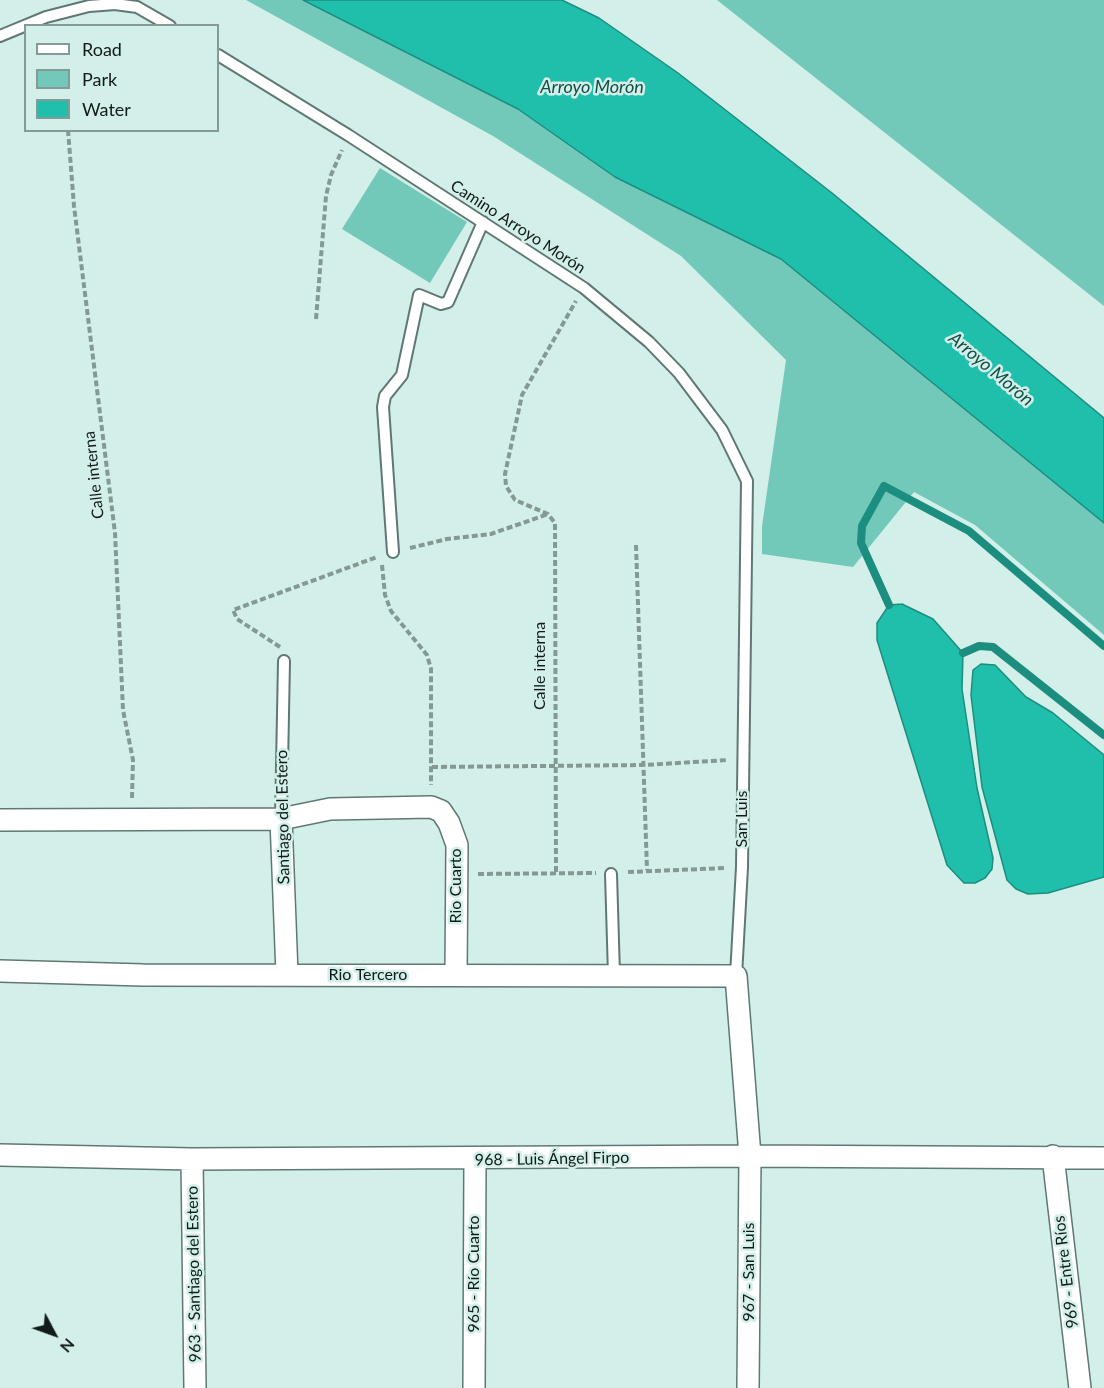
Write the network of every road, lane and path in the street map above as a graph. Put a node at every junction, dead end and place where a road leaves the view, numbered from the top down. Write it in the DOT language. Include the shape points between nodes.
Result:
graph roads {
  1 [pos="29,24"];
  2 [pos="167,24"];
  3 [pos="24,26"];
  4 [pos="0,36"];
  5 [pos="219,56"];
  6 [pos="68,132"];
  7 [pos="348,135"];
  8 [pos="483,222"];
  9 [pos="584,288"];
  10 [pos="316,319"];
  11 [pos="747,482"];
  12 [pos="548,514"];
  13 [pos="636,545"];
  14 [pos="393,552"];
  15 [pos="284,661"];
  16 [pos="742,759"];
  17 [pos="644,765"];
  18 [pos="555,766"];
  19 [pos="432,767"];
  20 [pos="431,807"];
  21 [pos="132,818"];
  22 [pos="281,819"];
  23 [pos="0,820"];
  24 [pos="647,870"];
  25 [pos="556,872"];
  26 [pos="611,874"];
  27 [pos="0,971"];
  28 [pos="287,974"];
  29 [pos="456,975"];
  30 [pos="614,975"];
  31 [pos="736,976"];
  32 [pos="0,1155"];
  33 [pos="750,1156"];
  34 [pos="1053,1156"];
  35 [pos="1104,1158"];
  36 [pos="192,1160"];
  37 [pos="475,1160"];
  38 [pos="195,1388"];
  39 [pos="474,1388"];
  40 [pos="748,1388"];
  41 [pos="1080,1388"];
  1 -- 2 [label="lane" via="89,6 115,4 137,7"];
  3 -- 4 [label="lane"];
  5 -- 7 [label="lane, Camino Arroyo Morón"];
  6 -- 21 [label="path, Calle interna" via="115,533 123,710 133,760"];
  7 -- 8 [label="lane, Camino Arroyo Morón"];
  7 -- 10 [label="path" via="326,196"];
  8 -- 9 [label="lane, Camino Arroyo Morón"];
  8 -- 14 [label="lane" via="448,302 441,304 419,295 402,375 385,396"];
  9 -- 11 [label="lane, Camino Arroyo Morón" via="649,342 679,373 722,430"];
  9 -- 12 [label="path" via="522,395 505,474 506,486 515,500"];
  11 -- 16 [label="lane, San Luis"];
  12 -- 14 [label="path" via="491,534 447,538"];
  12 -- 18 [label="path, Calle interna" via="555,523"];
  13 -- 17 [label="path"];
  15 -- 19 [label="path" via="279,646 237,619 233,610 381,555 385,595 391,611 428,655"];
  15 -- 22 [label="lane, Santiago del Estero"];
  16 -- 17 [label="path"];
  16 -- 31 [label="lane, San Luis"];
  17 -- 18 [label="path"];
  17 -- 24 [label="path"];
  18 -- 19 [label="path"];
  18 -- 25 [label="path, Calle interna"];
  19 -- 20 [label="path"];
  20 -- 22 [label="street" via="330,809"];
  20 -- 29 [label="street, Rio Cuarto" via="441,811 457,845"];
  21 -- 22 [label="street"];
  21 -- 23 [label="street"];
  22 -- 28 [label="street, Santiago del Estero"];
  26 -- 30 [label="lane"];
  27 -- 28 [label="street, Rio Tercero"];
  28 -- 29 [label="street, Rio Tercero"];
  29 -- 30 [label="street, Rio Tercero"];
  30 -- 31 [label="street, Rio Tercero"];
  31 -- 33 [label="street, San Luis"];
  32 -- 36 [label="street, 968 - Luis Ángel Firpo"];
  33 -- 34 [label="street, 968 - Luis Ángel Firpo"];
  33 -- 37 [label="street, 968 - Luis Ángel Firpo"];
  33 -- 40 [label="street, 967 - San Luis"];
  34 -- 35 [label="street, 968 - Luis Ángel Firpo"];
  34 -- 41 [label="street, 969 - Entre Ríos"];
  36 -- 37 [label="street, 968 - Luis Ángel Firpo"];
  36 -- 38 [label="street, 963 - Santiago del Estero"];
  37 -- 39 [label="street, 965 - Río Cuarto"];
}
